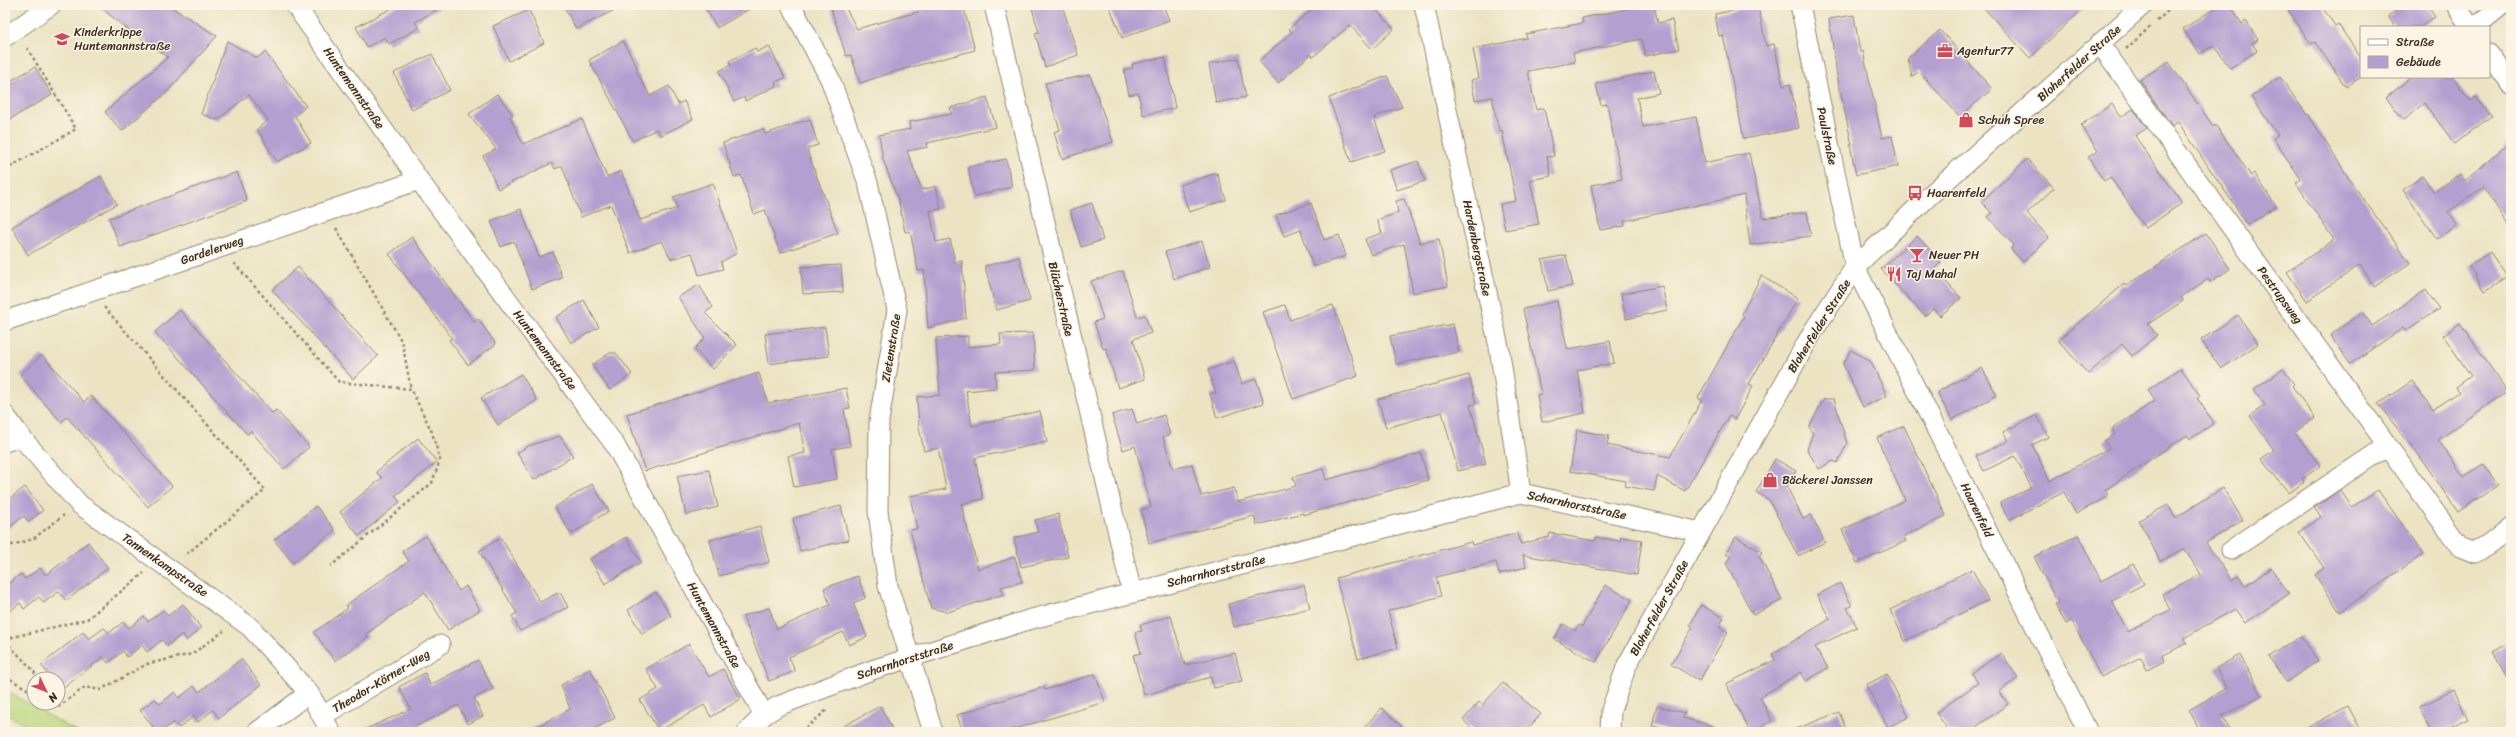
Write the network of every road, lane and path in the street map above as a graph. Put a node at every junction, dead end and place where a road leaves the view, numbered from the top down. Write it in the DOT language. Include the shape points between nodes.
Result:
graph roads {
  1 [pos="51,5"];
  2 [pos="295,5"];
  3 [pos="791,5"];
  4 [pos="994,5"];
  5 [pos="1424,5"];
  6 [pos="1800,5"];
  7 [pos="2144,5"];
  8 [pos="2174,5"];
  9 [pos="2456,5"];
  10 [pos="2502,5"];
  11 [pos="2469,26"];
  12 [pos="2476,26"];
  13 [pos="11,33"];
  14 [pos="2100,44"];
  15 [pos="2490,55"];
  16 [pos="2113,62"];
  17 [pos="2511,84"];
  18 [pos="5,170"];
  19 [pos="419,180"];
  20 [pos="327,212"];
  21 [pos="220,248"];
  22 [pos="1855,267"];
  23 [pos="90,292"];
  24 [pos="5,321"];
  25 [pos="410,389"];
  26 [pos="5,415"];
  27 [pos="13,440"];
  28 [pos="2387,446"];
  29 [pos="1521,493"];
  30 [pos="79,504"];
  31 [pos="2511,527"];
  32 [pos="1701,532"];
  33 [pos="5,547"];
  34 [pos="2231,550"];
  35 [pos="164,565"];
  36 [pos="331,566"];
  37 [pos="1132,592"];
  38 [pos="241,619"];
  39 [pos="5,640"];
  40 [pos="440,645"];
  41 [pos="909,659"];
  42 [pos="34,671"];
  43 [pos="5,676"];
  44 [pos="26,688"];
  45 [pos="309,693"];
  46 [pos="66,702"];
  47 [pos="764,715"];
  48 [pos="327,724"];
  49 [pos="257,732"];
  50 [pos="747,732"];
  51 [pos="933,732"];
  52 [pos="1610,732"];
  53 [pos="2088,732"];
  1 -- 13 [label="street"];
  2 -- 19 [label="street, Huntemannstraße"];
  3 -- 41 [label="street, Zietenstraße" via="830,79 868,183 897,310 879,421 878,511 888,586"];
  4 -- 37 [label="street, Blücherstraße"];
  5 -- 29 [label="street, Hardenbergstraße" via="1498,347"];
  6 -- 22 [label="street, Paulstraße"];
  7 -- 14 [label="street, Bloherfelder Straße"];
  8 -- 16 [label="path"];
  9 -- 11 [label="street"];
  10 -- 12 [label="street"];
  13 -- 18 [label="path" via="76,129"];
  14 -- 16 [label="street, Pestrupsweg"];
  14 -- 22 [label="street, Bloherfelder Straße" via="1928,197"];
  15 -- 17 [label="street"];
  16 -- 28 [label="street, Pestrupsweg"];
  19 -- 20 [label="street, Gardelerweg"];
  19 -- 47 [label="street, Huntemannstraße" via="615,445"];
  20 -- 21 [label="street, Gardelerweg"];
  20 -- 25 [label="path" via="402,342"];
  21 -- 23 [label="street, Gardelerweg"];
  21 -- 25 [label="path" via="339,382"];
  22 -- 32 [label="street, Bloherfelder Straße" via="1812,333"];
  22 -- 53 [label="street, Haarenfeld"];
  23 -- 24 [label="street, Gardelerweg"];
  23 -- 35 [label="path" via="264,490"];
  25 -- 36 [label="path" via="432,432 440,460 432,483"];
  26 -- 27 [label="street, Tannenkampstraße"];
  27 -- 30 [label="street, Tannenkampstraße"];
  28 -- 31 [label="street, Pestrupsweg" via="2460,547 2475,553"];
  28 -- 34 [label="street"];
  29 -- 32 [label="street, Scharnhorststraße"];
  29 -- 37 [label="street, Scharnhorststraße"];
  30 -- 33 [label="path" via="33,539"];
  30 -- 35 [label="street, Tannenkampstraße"];
  32 -- 52 [label="street, Bloherfelder Straße" via="1628,665 1612,710"];
  35 -- 38 [label="street, Tannenkampstraße"];
  35 -- 39 [label="path" via="87,619"];
  37 -- 41 [label="street, Scharnhorststraße" via="1028,620"];
  38 -- 45 [label="street, Tannenkampstraße"];
  38 -- 46 [label="path" via="192,654 147,664 100,690 85,687"];
  39 -- 42 [label="path"];
  40 -- 48 [label="street, Theodor-Körner-Weg"];
  41 -- 47 [label="street, Scharnhorststraße" via="872,670 785,704"];
  41 -- 51 [label="street, Zietenstraße"];
  43 -- 44 [label="path"];
  45 -- 48 [label="street, Tannenkampstraße"];
  45 -- 49 [label="street"];
  47 -- 50 [label="street, Scharnhorststraße"];
}
